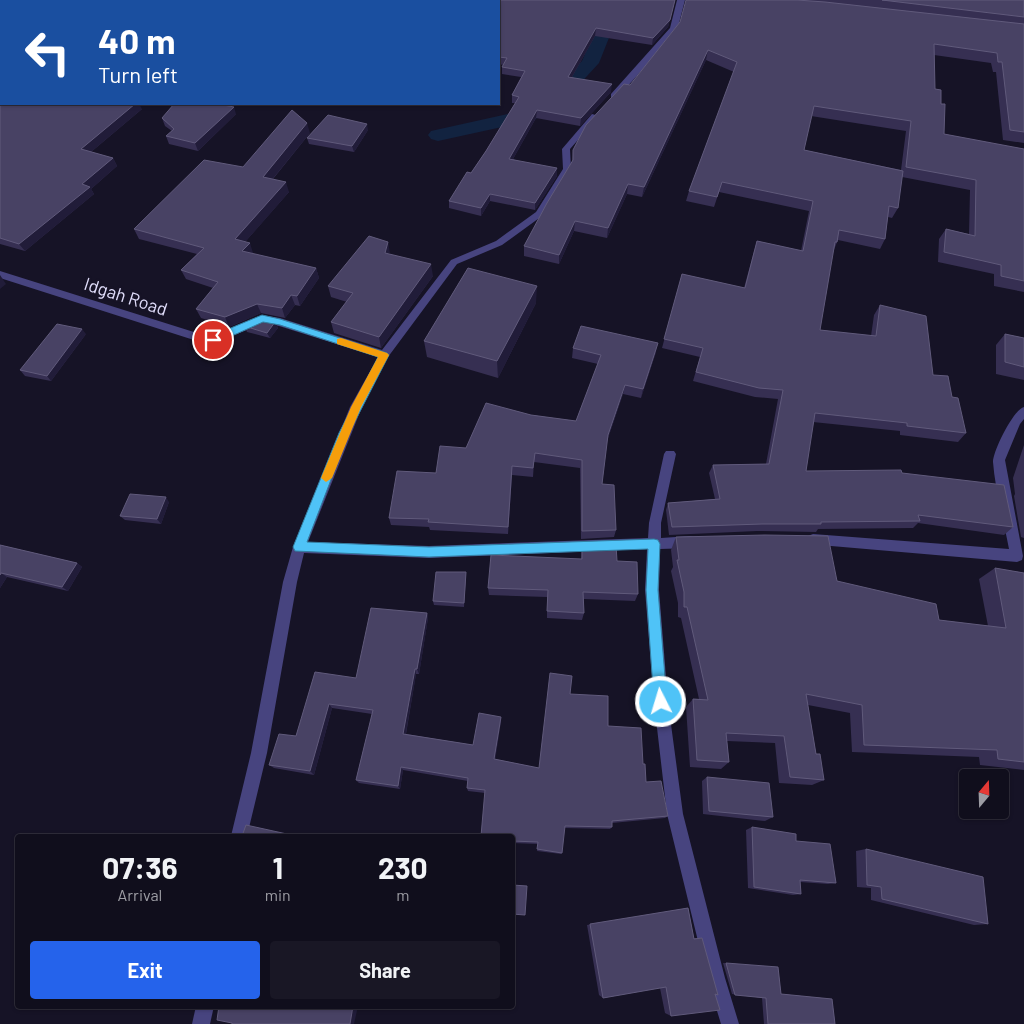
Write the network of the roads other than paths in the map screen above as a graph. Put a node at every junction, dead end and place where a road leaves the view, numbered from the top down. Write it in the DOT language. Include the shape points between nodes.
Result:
graph roads {
  1 [pos="681,0"];
  2 [pos="0,274"];
  3 [pos="384,355"];
  4 [pos="1024,411"];
  5 [pos="670,454"];
  6 [pos="796,540"];
  7 [pos="701,542"];
  8 [pos="654,544"];
  9 [pos="299,547"];
  10 [pos="240,834"];
  11 [pos="204,1009"];
  12 [pos="201,1024"];
  13 [pos="730,1024"];
  1 -- 3 [label="street" via="674,29 566,149 567,169 539,214 499,243 454,262"];
  2 -- 3 [label="street, Idgah Road" via="198,337 213,340 262,319"];
  3 -- 9 [label="street" via="344,433"];
  4 -- 6 [label="street" via="1015,422 999,460 1016,556"];
  5 -- 8 [label="street" via="655,523"];
  7 -- 8 [label="street"];
  8 -- 9 [label="street" via="429,552"];
  8 -- 13 [label="street" via="653,609 675,814"];
  9 -- 10 [label="street"];
  11 -- 12 [label="street"];
}
